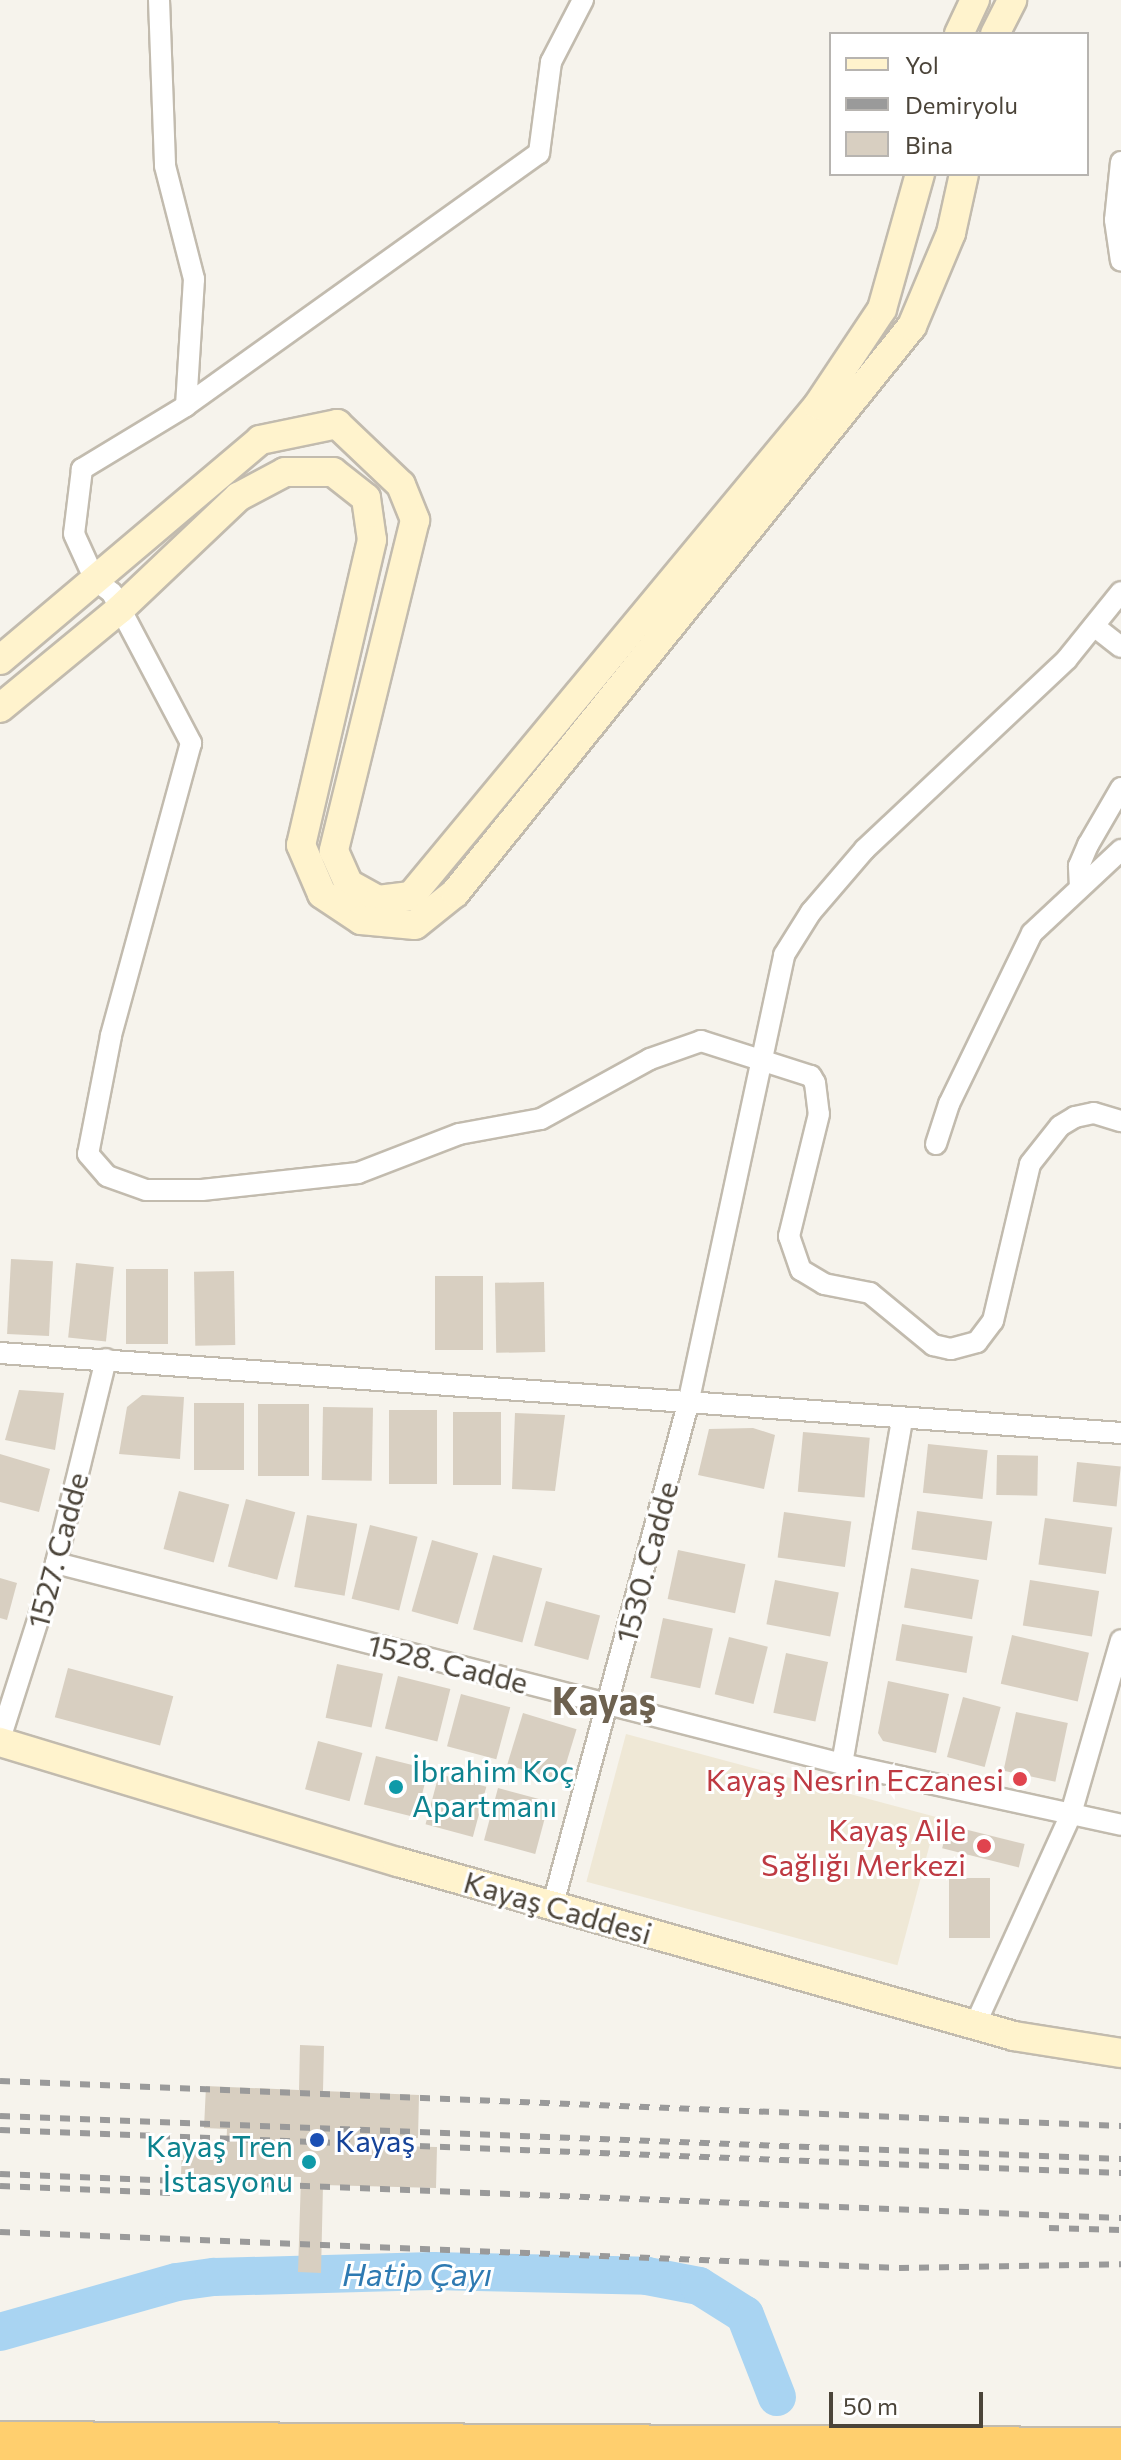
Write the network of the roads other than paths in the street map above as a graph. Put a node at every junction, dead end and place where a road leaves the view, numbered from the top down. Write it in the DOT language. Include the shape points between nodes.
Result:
graph roads {
  1 [pos="159,0"];
  2 [pos="583,0"];
  3 [pos="975,0"];
  4 [pos="1012,0"];
  5 [pos="960,32"];
  6 [pos="996,32"];
  7 [pos="1121,162"];
  8 [pos="919,176"];
  9 [pos="964,176"];
  10 [pos="1121,261"];
  11 [pos="186,406"];
  12 [pos="95,580"];
  13 [pos="1121,592"];
  14 [pos="120,609"];
  15 [pos="1094,626"];
  16 [pos="1121,647"];
  17 [pos="0,660"];
  18 [pos="0,708"];
  19 [pos="1121,788"];
  20 [pos="1121,850"];
  21 [pos="1080,887"];
  22 [pos="765,1060"];
  23 [pos="1121,1121"];
  24 [pos="936,1144"];
  25 [pos="0,1353"];
  26 [pos="106,1359"];
  27 [pos="688,1404"];
  28 [pos="902,1421"];
  29 [pos="1121,1433"];
  30 [pos="56,1563"];
  31 [pos="1121,1640"];
  32 [pos="609,1703"];
  33 [pos="0,1740"];
  34 [pos="842,1764"];
  35 [pos="1070,1817"];
  36 [pos="1121,1825"];
  37 [pos="553,1904"];
  38 [pos="975,2025"];
  39 [pos="1121,2053"];
  40 [pos="1121,2422"];
  41 [pos="0,2441"];
  42 [pos="1121,2447"];
  43 [pos="805,2448"];
  1 -- 11 [label="street" via="165,166 194,279"];
  2 -- 11 [label="street" via="551,62 539,153"];
  3 -- 5 [label="street"];
  4 -- 6 [label="street"];
  7 -- 10 [label="street" via="1115,220"];
  8 -- 12 [label="street" via="882,309 818,405 411,896 378,900 349,884 334,851 415,520 401,485 376,455 337,424 260,440"];
  9 -- 14 [label="street" via="951,233 912,326 455,893 415,925 361,920 322,894 301,845 372,540 366,498 333,472 285,472 238,497"];
  11 -- 12 [label="street" via="82,469 74,534"];
  12 -- 14 [label="street" via="112,593"];
  12 -- 17 [label="street"];
  13 -- 15 [label="street, 1530. Cadde"];
  14 -- 18 [label="street"];
  14 -- 22 [label="street" via="191,743 93,1114 88,1154 107,1176 146,1190 202,1190 358,1173 459,1134 541,1119 650,1059 701,1041"];
  15 -- 16 [label="street"];
  15 -- 22 [label="street, 1530. Cadde" via="1067,659 865,849 811,912 784,955"];
  19 -- 21 [label="street" via="1079,866"];
  20 -- 21 [label="street"];
  21 -- 24 [label="street" via="1042,920 1023,947 949,1104"];
  22 -- 23 [label="street" via="811,1076 819,1103 789,1236 795,1263 815,1281 877,1297 942,1348 969,1346 993,1321 1030,1164 1075,1117 1094,1113"];
  22 -- 27 [label="street, 1530. Cadde"];
  25 -- 26 [label="street"];
  26 -- 27 [label="street"];
  26 -- 30 [label="street, 1527. Cadde"];
  27 -- 28 [label="street"];
  27 -- 32 [label="street, 1530. Cadde"];
  28 -- 29 [label="street"];
  28 -- 34 [label="street"];
  30 -- 32 [label="street, 1528. Cadde"];
  30 -- 33 [label="street, 1527. Cadde"];
  31 -- 35 [label="street"];
  32 -- 34 [label="street, 1528. Cadde"];
  32 -- 37 [label="street, 1530. Cadde"];
  33 -- 37 [label="street, Kayaş Caddesi"];
  34 -- 35 [label="street, 1528. Cadde"];
  35 -- 36 [label="street, 1528. Cadde"];
  35 -- 38 [label="street"];
  37 -- 38 [label="street, Kayaş Caddesi"];
  38 -- 39 [label="street, Kayaş Caddesi"];
  40 -- 43 [label="highway" via="901,2427"];
  41 -- 43 [label="highway"];
  42 -- 43 [label="highway"];
}
